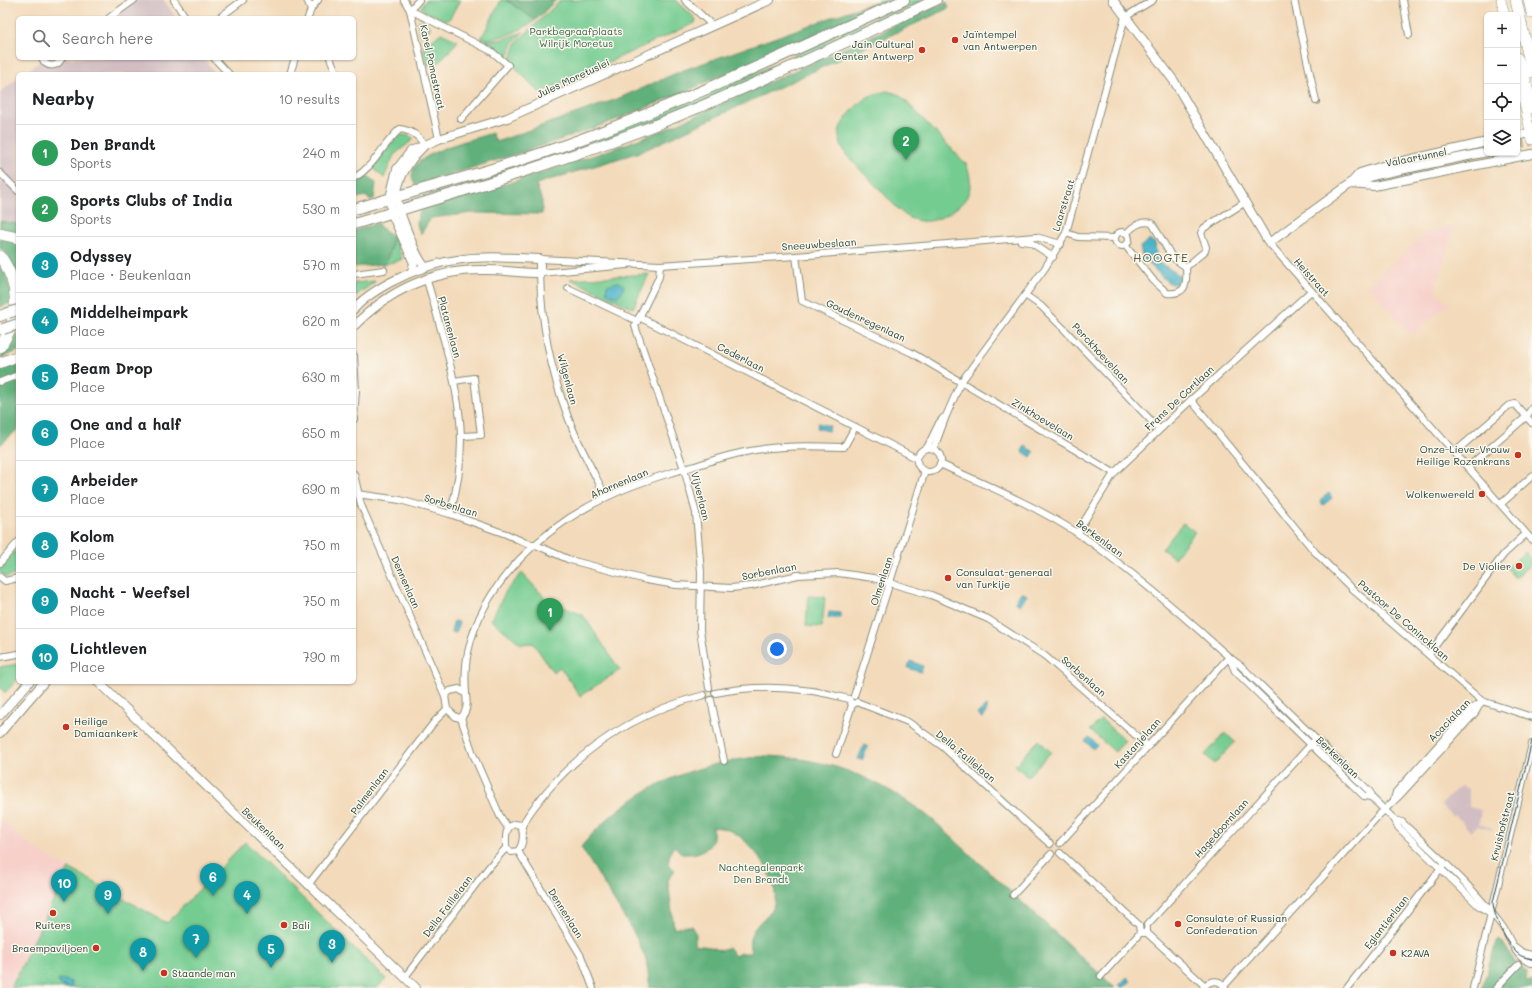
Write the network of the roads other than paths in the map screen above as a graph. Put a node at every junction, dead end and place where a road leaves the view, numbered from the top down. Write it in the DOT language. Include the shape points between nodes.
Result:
graph roads {
  1 [pos="134,0"];
  2 [pos="174,0"];
  3 [pos="243,0"];
  4 [pos="307,0"];
  5 [pos="318,0"];
  6 [pos="404,0"];
  7 [pos="419,0"];
  8 [pos="685,0"];
  9 [pos="770,0"];
  10 [pos="904,0"];
  11 [pos="936,0"];
  12 [pos="1113,0"];
  13 [pos="1153,0"];
  14 [pos="1294,0"];
  15 [pos="1404,0"];
  16 [pos="1501,0"];
  17 [pos="1516,0"];
  18 [pos="1529,0"];
  19 [pos="311,9"];
  20 [pos="410,10"];
  21 [pos="1504,12"];
  22 [pos="1532,13"];
  23 [pos="112,16"];
  24 [pos="185,16"];
  25 [pos="222,16"];
  26 [pos="309,16"];
  27 [pos="1125,17"];
  28 [pos="712,26"];
  29 [pos="1409,35"];
  30 [pos="43,60"];
  31 [pos="60,60"];
  32 [pos="216,60"];
  33 [pos="294,60"];
  34 [pos="331,60"];
  35 [pos="1520,65"];
  36 [pos="227,72"];
  37 [pos="291,72"];
  38 [pos="336,72"];
  39 [pos="1532,72"];
  40 [pos="1520,84"];
  41 [pos="1316,101"];
  42 [pos="1532,108"];
  43 [pos="461,118"];
  44 [pos="1520,136"];
  45 [pos="1531,136"];
  46 [pos="439,139"];
  47 [pos="1484,143"];
  48 [pos="425,145"];
  49 [pos="1484,153"];
  50 [pos="1532,154"];
  51 [pos="0,173"];
  52 [pos="356,177"];
  53 [pos="1350,184"];
  54 [pos="16,189"];
  55 [pos="393,197"];
  56 [pos="1244,203"];
  57 [pos="356,208"];
  58 [pos="396,211"];
  59 [pos="356,223"];
  60 [pos="1066,233"];
  61 [pos="1126,233"];
  62 [pos="0,234"];
  63 [pos="16,238"];
  64 [pos="1115,238"];
  65 [pos="1008,240"];
  66 [pos="1269,243"];
  67 [pos="1060,244"];
  68 [pos="1125,245"];
  69 [pos="0,256"];
  70 [pos="796,256"];
  71 [pos="1053,257"];
  72 [pos="540,259"];
  73 [pos="632,264"];
  74 [pos="660,265"];
  75 [pos="425,266"];
  76 [pos="1186,267"];
  77 [pos="384,270"];
  78 [pos="412,271"];
  79 [pos="540,273"];
  80 [pos="356,274"];
  81 [pos="426,278"];
  82 [pos="568,288"];
  83 [pos="1311,291"];
  84 [pos="1025,295"];
  85 [pos="356,306"];
  86 [pos="638,319"];
  87 [pos="356,324"];
  88 [pos="16,325"];
  89 [pos="2,329"];
  90 [pos="0,347"];
  91 [pos="16,357"];
  92 [pos="0,363"];
  93 [pos="16,376"];
  94 [pos="454,380"];
  95 [pos="0,382"];
  96 [pos="961,382"];
  97 [pos="1191,400"];
  98 [pos="1532,408"];
  99 [pos="946,416"];
  100 [pos="1526,417"];
  101 [pos="1532,423"];
  102 [pos="855,427"];
  103 [pos="1159,429"];
  104 [pos="462,436"];
  105 [pos="885,442"];
  106 [pos="926,448"];
  107 [pos="934,448"];
  108 [pos="1455,452"];
  109 [pos="919,453"];
  110 [pos="917,462"];
  111 [pos="940,464"];
  112 [pos="1468,467"];
  113 [pos="684,469"];
  114 [pos="925,471"];
  115 [pos="1114,473"];
  116 [pos="1532,476"];
  117 [pos="356,487"];
  118 [pos="357,494"];
  119 [pos="606,497"];
  120 [pos="1501,504"];
  121 [pos="450,514"];
  122 [pos="1077,533"];
  123 [pos="1526,534"];
  124 [pos="1532,540"];
  125 [pos="16,545"];
  126 [pos="536,545"];
  127 [pos="0,563"];
  128 [pos="0,577"];
  129 [pos="16,578"];
  130 [pos="890,582"];
  131 [pos="701,587"];
  132 [pos="16,654"];
  133 [pos="1428,654"];
  134 [pos="0,657"];
  135 [pos="1229,657"];
  136 [pos="27,684"];
  137 [pos="42,684"];
  138 [pos="100,684"];
  139 [pos="709,688"];
  140 [pos="715,693"];
  141 [pos="466,694"];
  142 [pos="704,695"];
  143 [pos="445,696"];
  144 [pos="711,700"];
  145 [pos="853,701"];
  146 [pos="1482,701"];
  147 [pos="447,709"];
  148 [pos="2,710"];
  149 [pos="1532,717"];
  150 [pos="461,718"];
  151 [pos="0,733"];
  152 [pos="1316,739"];
  153 [pos="1532,744"];
  154 [pos="1310,745"];
  155 [pos="1148,746"];
  156 [pos="836,754"];
  157 [pos="724,761"];
  158 [pos="1371,797"];
  159 [pos="1384,809"];
  160 [pos="522,826"];
  161 [pos="508,828"];
  162 [pos="1060,843"];
  163 [pos="1050,844"];
  164 [pos="506,848"];
  165 [pos="518,851"];
  166 [pos="1060,853"];
  167 [pos="1051,854"];
  168 [pos="1443,866"];
  169 [pos="308,885"];
  170 [pos="1013,895"];
  171 [pos="1492,914"];
  172 [pos="1139,925"];
  173 [pos="1147,925"];
  174 [pos="1147,932"];
  175 [pos="1140,933"];
  176 [pos="1514,946"];
  177 [pos="1532,955"];
  178 [pos="1532,963"];
  179 [pos="1518,965"];
  180 [pos="407,975"];
  181 [pos="1101,976"];
  182 [pos="1204,987"];
  183 [pos="1224,987"];
  184 [pos="416,988"];
  185 [pos="593,988"];
  186 [pos="1347,988"];
  187 [pos="1472,988"];
  188 [pos="1496,988"];
  1 -- 23 [label="street"];
  2 -- 24 [label="street"];
  3 -- 25 [label="street"];
  4 -- 19 [label="street"];
  5 -- 19 [label="street"];
  6 -- 20 [label="street, Karel Pomastraat"];
  7 -- 20 [label="street"];
  8 -- 28 [label="street"];
  9 -- 28 [label="street, Jules Moretuslei"];
  10 -- 55 [label="highway" via="746,73 633,120 527,157"];
  11 -- 58 [label="highway" via="756,83 638,132 522,172"];
  12 -- 27 [label="street, Heistraat"];
  13 -- 27 [label="street"];
  14 -- 41 [label="street"];
  15 -- 29 [label="street"];
  16 -- 21 [label="main road"];
  17 -- 39 [label="highway"];
  18 -- 22 [label="highway"];
  19 -- 26 [label="street"];
  20 -- 43 [label="street" via="491,51 508,65"];
  20 -- 46 [label="street, Karel Pomastraat"];
  27 -- 56 [label="street, Heistraat" via="1174,81"];
  27 -- 60 [label="street, Laarstraat"];
  28 -- 46 [label="street, Jules Moretuslei" via="507,118"];
  30 -- 31 [label="street" via="47,65 52,66"];
  32 -- 36 [label="street"];
  33 -- 37 [label="street"];
  34 -- 38 [label="street"];
  35 -- 42 [label="highway"];
  40 -- 45 [label="main road"];
  44 -- 45 [label="street"];
  46 -- 48 [label="street, Jules Moretuslei"];
  47 -- 53 [label="street" via="1360,173"];
  48 -- 52 [label="street" via="418,135 400,129 365,172"];
  48 -- 55 [label="street, Jules Moretuslei" via="411,151 405,157 393,181"];
  49 -- 53 [label="street, Valaartunnel" via="1376,175"];
  50 -- 53 [label="street" via="1374,186"];
  51 -- 54 [label="street"];
  53 -- 66 [label="street"];
  55 -- 57 [label="highway"];
  55 -- 58 [label="street, Jules Moretuslei"];
  56 -- 66 [label="street, Heistraat"];
  56 -- 76 [label="street" via="1204,228 1201,233 1205,251"];
  58 -- 59 [label="highway"];
  58 -- 75 [label="street, Jules Moretuslei"];
  58 -- 78 [label="street, Jules Moretuslei" via="414,263"];
  60 -- 64 [label="street" via="1078,237"];
  60 -- 67 [label="street, Laarstraat"];
  61 -- 64 [label="street" via="1120,232"];
  61 -- 68 [label="street" via="1129,240"];
  61 -- 76 [label="street" via="1138,224 1152,223 1172,257"];
  62 -- 63 [label="highway"];
  64 -- 68 [label="street" via="1118,244"];
  65 -- 67 [label="street, Sneeuwbeslaan" via="1036,237"];
  65 -- 70 [label="street, Sneeuwbeslaan"];
  65 -- 71 [label="street, Sneeuwbeslaan" via="1030,242"];
  66 -- 83 [label="street, Heistraat"];
  67 -- 71 [label="street, Laarstraat"];
  68 -- 76 [label="street" via="1167,293 1179,292 1185,287"];
  69 -- 90 [label="highway" via="14,285 16,308 9,333"];
  70 -- 74 [label="street, Sneeuwbeslaan"];
  70 -- 96 [label="street, Goudenregenlaan" via="802,301 912,352"];
  71 -- 84 [label="street, Laarstraat"];
  72 -- 73 [label="street, Sneeuwbeslaan"];
  72 -- 75 [label="street" via="456,259"];
  72 -- 79 [label="street, Wilgenlaan"];
  73 -- 74 [label="street, Sneeuwbeslaan"];
  73 -- 79 [label="street, Sneeuwbeslaan" via="615,268"];
  74 -- 86 [label="street" via="659,277"];
  75 -- 78 [label="street"];
  77 -- 80 [label="street"];
  78 -- 85 [label="street" via="382,287"];
  79 -- 81 [label="street" via="470,271"];
  79 -- 119 [label="street, Wilgenlaan" via="547,334 560,392 568,418"];
  81 -- 87 [label="street" via="390,295"];
  81 -- 94 [label="street, Platanenlaan"];
  82 -- 86 [label="street, Cederlaan"];
  83 -- 97 [label="street, Frans De Cortlaan"];
  83 -- 108 [label="street, Heistraat"];
  84 -- 96 [label="street, Laarstraat"];
  84 -- 103 [label="street, Perckhoevelaan" via="1041,306 1063,328"];
  86 -- 102 [label="street, Cederlaan"];
  86 -- 113 [label="street, Vijverlaan" via="635,326"];
  88 -- 89 [label="highway, bridge"];
  91 -- 92 [label="highway"];
  93 -- 95 [label="street"];
  94 -- 104 [label="street, Platanenlaan"];
  94 -- 104 [label="street" via="474,378 481,435"];
  96 -- 99 [label="street, Laarstraat"];
  96 -- 115 [label="street, Zinkhoevelaan"];
  97 -- 103 [label="street, Frans De Cortlaan"];
  97 -- 133 [label="street, Pastoor De Conincklaan" via="1315,552 1378,613"];
  98 -- 100 [label="street"];
  99 -- 106 [label="street, Laarstraat" via="939,423"];
  99 -- 107 [label="street, Laarstraat"];
  100 -- 101 [label="street"];
  100 -- 108 [label="street" via="1515,404 1508,406"];
  100 -- 112 [label="street"];
  102 -- 105 [label="street, Cederlaan"];
  102 -- 113 [label="street, Ahornenlaan" via="844,447 800,446 745,452"];
  103 -- 115 [label="street, Frans De Cortlaan"];
  104 -- 121 [label="street, Platanenlaan" via="458,484"];
  105 -- 109 [label="street, Cederlaan"];
  105 -- 110 [label="street, Cederlaan" via="916,458"];
  106 -- 107 [label="street"];
  106 -- 109 [label="street"];
  107 -- 111 [label="street" via="941,457"];
  108 -- 112 [label="street, Heistraat"];
  109 -- 110 [label="street"];
  110 -- 114 [label="street"];
  111 -- 114 [label="street" via="936,470"];
  111 -- 122 [label="street, Berkenlaan" via="1012,495"];
  112 -- 120 [label="street, Heistraat"];
  113 -- 119 [label="street, Ahornenlaan"];
  113 -- 131 [label="street, Vijverlaan" via="696,513"];
  114 -- 130 [label="street, Olmenlaan"];
  115 -- 122 [label="street, Frans De Cortlaan"];
  116 -- 120 [label="street"];
  117 -- 118 [label="street, Dennenlaan"];
  118 -- 121 [label="street, Sorbenlaan" via="400,500"];
  118 -- 143 [label="street, Dennenlaan"];
  119 -- 126 [label="street, Ahornenlaan" via="568,518"];
  120 -- 123 [label="street, Heistraat"];
  121 -- 126 [label="street, Sorbenlaan"];
  122 -- 135 [label="street, Berkenlaan" via="1148,587"];
  123 -- 124 [label="street, Heistraat"];
  123 -- 133 [label="street" via="1504,554"];
  125 -- 127 [label="street"];
  126 -- 131 [label="street, Sorbenlaan" via="570,560 616,574"];
  126 -- 141 [label="street, Ahornenlaan" via="511,568 491,594 468,652"];
  128 -- 129 [label="street" via="5,581"];
  130 -- 131 [label="street, Sorbenlaan" via="847,573 814,573 751,586"];
  130 -- 145 [label="street, Olmenlaan"];
  130 -- 155 [label="street, Sorbenlaan" via="937,597 988,619 1011,633 1065,671"];
  131 -- 139 [label="street, Vijverlaan" via="700,630"];
  132 -- 134 [label="street"];
  133 -- 146 [label="street, Pastoor De Conincklaan"];
  135 -- 152 [label="street, Berkenlaan"];
  135 -- 154 [label="street, Berkenlaan" via="1235,671"];
  135 -- 155 [label="street, Kastanjelaan"];
  136 -- 148 [label="street"];
  137 -- 151 [label="street"];
  138 -- 169 [label="street, Beukenlaan"];
  139 -- 140 [label="street"];
  139 -- 142 [label="street"];
  140 -- 144 [label="street"];
  140 -- 145 [label="street, Della Faillelaan" via="751,688 783,688 812,690"];
  141 -- 143 [label="street" via="459,689 450,691"];
  141 -- 150 [label="street" via="466,712"];
  142 -- 144 [label="street"];
  142 -- 160 [label="street" via="667,706 605,738 574,762 556,781 531,810"];
  143 -- 147 [label="street, Dennenlaan"];
  144 -- 157 [label="street"];
  145 -- 156 [label="street, Olmenlaan"];
  145 -- 163 [label="street, Della Faillelaan" via="908,722 942,746"];
  146 -- 149 [label="street, Pastoor De Conincklaan"];
  146 -- 159 [label="street, Acacialaan" via="1459,730"];
  147 -- 150 [label="street"];
  147 -- 169 [label="street, Palmenlaan"];
  150 -- 161 [label="street" via="473,754 500,816"];
  152 -- 154 [label="street, Hagedoornlaan"];
  152 -- 158 [label="street, Berkenlaan" via="1370,792"];
  153 -- 171 [label="street, Kruishofstraat"];
  154 -- 158 [label="street, Berkenlaan" via="1364,796"];
  154 -- 173 [label="street, Hagedoornlaan"];
  155 -- 162 [label="street, Kastanjelaan"];
  158 -- 159 [label="street, Berkenlaan"];
  159 -- 168 [label="street, Berkenlaan" via="1395,820 1402,822"];
  159 -- 183 [label="street, Acacialaan"];
  160 -- 161 [label="street" via="515,824"];
  160 -- 165 [label="street" via="522,844"];
  161 -- 164 [label="street"];
  162 -- 163 [label="street" via="1055,841"];
  162 -- 166 [label="street"];
  163 -- 167 [label="street" via="1048,849"];
  164 -- 165 [label="street" via="511,852"];
  164 -- 180 [label="street, Della Faillelaan"];
  165 -- 185 [label="street, Dennenlaan" via="580,956"];
  166 -- 167 [label="street"];
  166 -- 172 [label="street"];
  167 -- 170 [label="street"];
  168 -- 171 [label="street, Berkenlaan" via="1483,900"];
  168 -- 186 [label="street, Eglantierlaan"];
  169 -- 180 [label="street, Beukenlaan"];
  171 -- 176 [label="street"];
  171 -- 187 [label="street, Kruishofstraat"];
  172 -- 173 [label="street"];
  172 -- 175 [label="street"];
  173 -- 174 [label="street"];
  174 -- 175 [label="street"];
  174 -- 182 [label="street"];
  175 -- 181 [label="street"];
  176 -- 177 [label="street" via="1523,953"];
  176 -- 178 [label="street" via="1520,958"];
  179 -- 188 [label="street"];
  180 -- 184 [label="street, Beukenlaan"];
  182 -- 183 [label="street" via="1214,981"];
}
